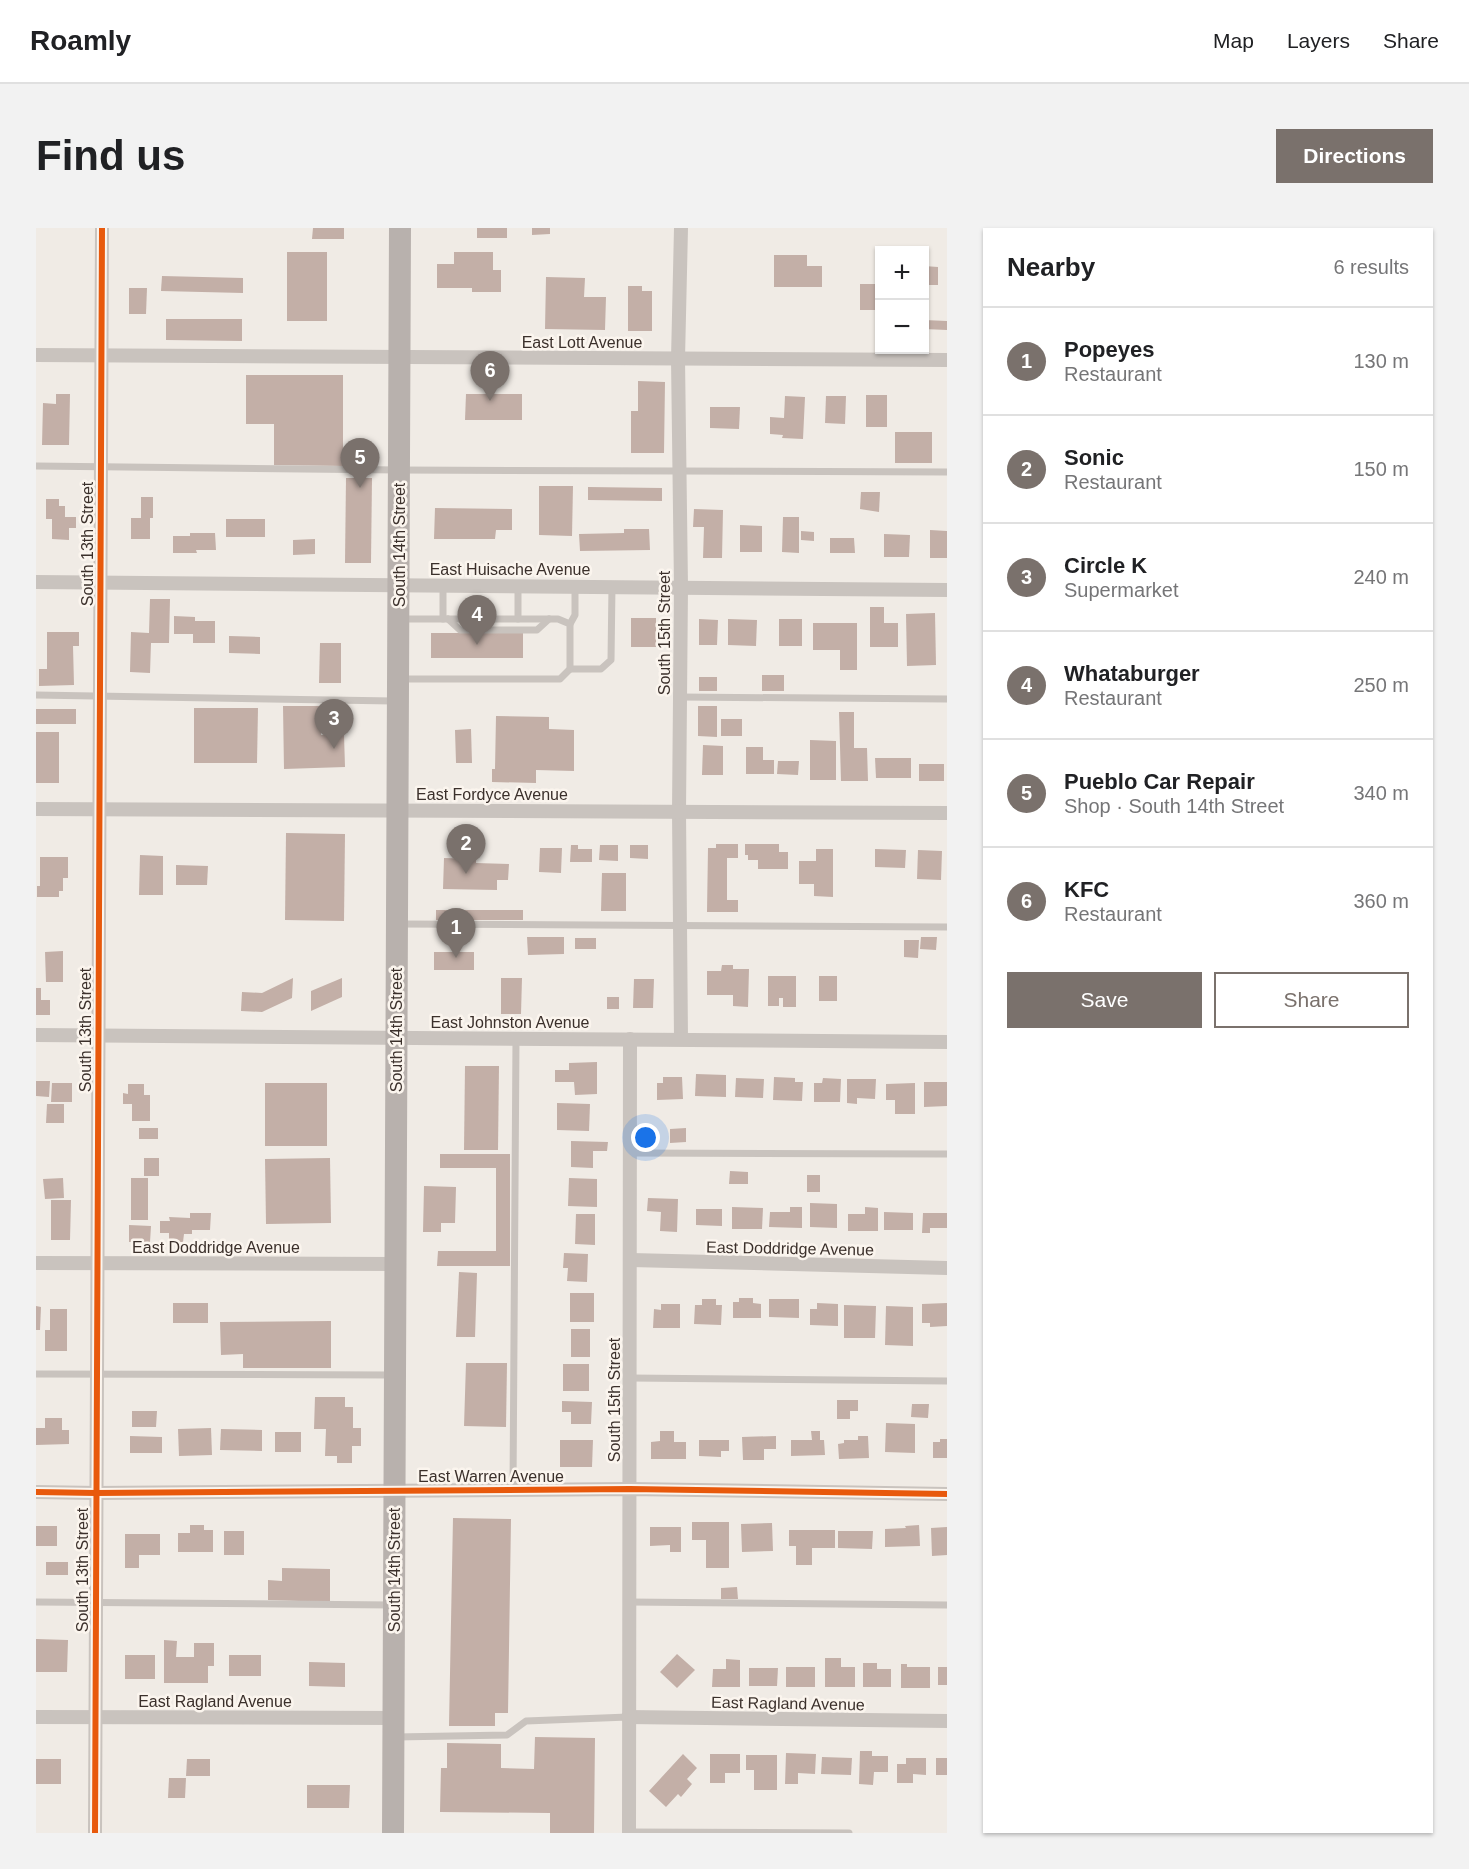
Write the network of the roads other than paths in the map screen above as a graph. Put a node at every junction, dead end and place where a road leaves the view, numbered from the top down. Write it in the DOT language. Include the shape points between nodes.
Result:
graph roads {
  1 [pos="102,228"];
  2 [pos="400,228"];
  3 [pos="681,228"];
  4 [pos="36,355"];
  5 [pos="102,355"];
  6 [pos="399,357"];
  7 [pos="678,359"];
  8 [pos="947,360"];
  9 [pos="36,466"];
  10 [pos="101,466"];
  11 [pos="399,470"];
  12 [pos="680,471"];
  13 [pos="947,472"];
  14 [pos="36,582"];
  15 [pos="101,582"];
  16 [pos="398,585"];
  17 [pos="443,585"];
  18 [pos="518,586"];
  19 [pos="575,586"];
  20 [pos="612,586"];
  21 [pos="681,587"];
  22 [pos="947,590"];
  23 [pos="398,619"];
  24 [pos="445,619"];
  25 [pos="518,619"];
  26 [pos="549,619"];
  27 [pos="570,624"];
  28 [pos="570,669"];
  29 [pos="398,690"];
  30 [pos="36,695"];
  31 [pos="100,696"];
  32 [pos="680,698"];
  33 [pos="947,699"];
  34 [pos="36,809"];
  35 [pos="99,809"];
  36 [pos="398,810"];
  37 [pos="679,811"];
  38 [pos="947,813"];
  39 [pos="397,924"];
  40 [pos="680,926"];
  41 [pos="947,927"];
  42 [pos="36,1035"];
  43 [pos="99,1036"];
  44 [pos="396,1038"];
  45 [pos="516,1038"];
  46 [pos="630,1039"];
  47 [pos="681,1039"];
  48 [pos="947,1042"];
  49 [pos="631,1153"];
  50 [pos="947,1154"];
  51 [pos="631,1260"];
  52 [pos="36,1263"];
  53 [pos="99,1264"];
  54 [pos="395,1264"];
  55 [pos="947,1268"];
  56 [pos="36,1374"];
  57 [pos="98,1374"];
  58 [pos="395,1375"];
  59 [pos="630,1378"];
  60 [pos="947,1381"];
  61 [pos="513,1489"];
  62 [pos="630,1489"];
  63 [pos="395,1490"];
  64 [pos="36,1492"];
  65 [pos="96,1493"];
  66 [pos="947,1494"];
  67 [pos="36,1602"];
  68 [pos="629,1602"];
  69 [pos="96,1603"];
  70 [pos="394,1605"];
  71 [pos="947,1605"];
  72 [pos="36,1717"];
  73 [pos="96,1717"];
  74 [pos="628,1717"];
  75 [pos="947,1721"];
  76 [pos="393,1727"];
  77 [pos="629,1832"];
  78 [pos="95,1833"];
  79 [pos="393,1833"];
  80 [pos="849,1833"];
  1 -- 5 [label="street, South 13th Street"];
  2 -- 6 [label="main road, South 14th Street"];
  3 -- 7 [label="street, South 15th Street"];
  4 -- 5 [label="street, East Lott Avenue"];
  5 -- 6 [label="street, East Lott Avenue"];
  5 -- 10 [label="street, South 13th Street"];
  6 -- 7 [label="street, East Lott Avenue"];
  6 -- 11 [label="main road, South 14th Street"];
  7 -- 8 [label="street, East Lott Avenue"];
  7 -- 12 [label="street, South 15th Street"];
  9 -- 10 [label="lane"];
  10 -- 11 [label="lane"];
  10 -- 15 [label="street, South 13th Street"];
  11 -- 12 [label="lane"];
  11 -- 16 [label="main road, South 14th Street"];
  12 -- 13 [label="lane"];
  12 -- 21 [label="street, South 15th Street"];
  14 -- 15 [label="street, East Huisache Avenue"];
  15 -- 16 [label="street, East Huisache Avenue"];
  15 -- 31 [label="street, South 13th Street"];
  16 -- 17 [label="street, East Huisache Avenue"];
  16 -- 23 [label="main road, South 14th Street"];
  17 -- 18 [label="street, East Huisache Avenue"];
  17 -- 24 [label="lane"];
  18 -- 19 [label="street, East Huisache Avenue"];
  18 -- 25 [label="lane"];
  19 -- 20 [label="street, East Huisache Avenue"];
  19 -- 27 [label="lane" via="575,615"];
  20 -- 21 [label="street, East Huisache Avenue"];
  20 -- 28 [label="lane" via="611,660 601,669"];
  21 -- 22 [label="street, East Huisache Avenue"];
  21 -- 32 [label="street, South 15th Street"];
  23 -- 24 [label="lane"];
  23 -- 29 [label="main road, South 14th Street"];
  24 -- 25 [label="lane"];
  24 -- 26 [label="lane" via="460,630 537,630"];
  25 -- 26 [label="lane"];
  26 -- 27 [label="lane"];
  27 -- 28 [label="lane"];
  28 -- 29 [label="lane" via="560,679"];
  29 -- 31 [label="lane"];
  29 -- 36 [label="main road, South 14th Street"];
  30 -- 31 [label="lane"];
  31 -- 35 [label="street, South 13th Street"];
  32 -- 33 [label="lane"];
  32 -- 37 [label="street, South 15th Street"];
  34 -- 35 [label="street, East Fordyce Avenue"];
  35 -- 36 [label="street, East Fordyce Avenue"];
  35 -- 43 [label="street, South 13th Street"];
  36 -- 37 [label="street, East Fordyce Avenue"];
  36 -- 39 [label="main road, South 14th Street"];
  37 -- 38 [label="street, East Fordyce Avenue"];
  37 -- 40 [label="street, South 15th Street"];
  39 -- 40 [label="lane"];
  39 -- 44 [label="main road, South 14th Street"];
  40 -- 41 [label="lane"];
  40 -- 47 [label="street, South 15th Street"];
  42 -- 43 [label="street, East Johnston Avenue"];
  43 -- 44 [label="street, East Johnston Avenue"];
  43 -- 53 [label="street, South 13th Street"];
  44 -- 45 [label="street, East Johnston Avenue"];
  44 -- 54 [label="main road, South 14th Street"];
  45 -- 46 [label="street, East Johnston Avenue"];
  45 -- 61 [label="lane"];
  46 -- 47 [label="street, East Johnston Avenue"];
  46 -- 49 [label="street, South 15th Street"];
  47 -- 48 [label="street, East Johnston Avenue"];
  49 -- 50 [label="lane"];
  49 -- 51 [label="street, South 15th Street"];
  51 -- 55 [label="street, East Doddridge Avenue"];
  51 -- 59 [label="street, South 15th Street"];
  52 -- 53 [label="street, East Doddridge Avenue"];
  53 -- 54 [label="street, East Doddridge Avenue"];
  53 -- 57 [label="street, South 13th Street"];
  54 -- 58 [label="main road, South 14th Street"];
  56 -- 57 [label="lane"];
  57 -- 58 [label="lane"];
  57 -- 65 [label="street, South 13th Street"];
  58 -- 63 [label="main road, South 14th Street"];
  59 -- 60 [label="lane"];
  59 -- 62 [label="street, South 15th Street"];
  61 -- 62 [label="street, East Warren Avenue"];
  61 -- 63 [label="street, East Warren Avenue"];
  62 -- 66 [label="street, East Warren Avenue"];
  62 -- 68 [label="street, South 15th Street"];
  63 -- 65 [label="street, East Warren Avenue"];
  63 -- 70 [label="main road, South 14th Street"];
  64 -- 65 [label="street, East Warren Avenue"];
  65 -- 69 [label="street, South 13th Street"];
  67 -- 69 [label="lane"];
  68 -- 71 [label="lane"];
  68 -- 74 [label="street, South 15th Street"];
  69 -- 70 [label="lane"];
  69 -- 73 [label="street, South 13th Street"];
  70 -- 76 [label="main road, South 14th Street"];
  72 -- 73 [label="street, East Ragland Avenue"];
  73 -- 76 [label="street, East Ragland Avenue"];
  73 -- 78 [label="street, South 13th Street"];
  74 -- 75 [label="street, East Ragland Avenue"];
  74 -- 76 [label="lane" via="526,1720 507,1735"];
  74 -- 77 [label="street, South 15th Street"];
  76 -- 79 [label="main road, South 14th Street"];
  77 -- 80 [label="lane"];
}
